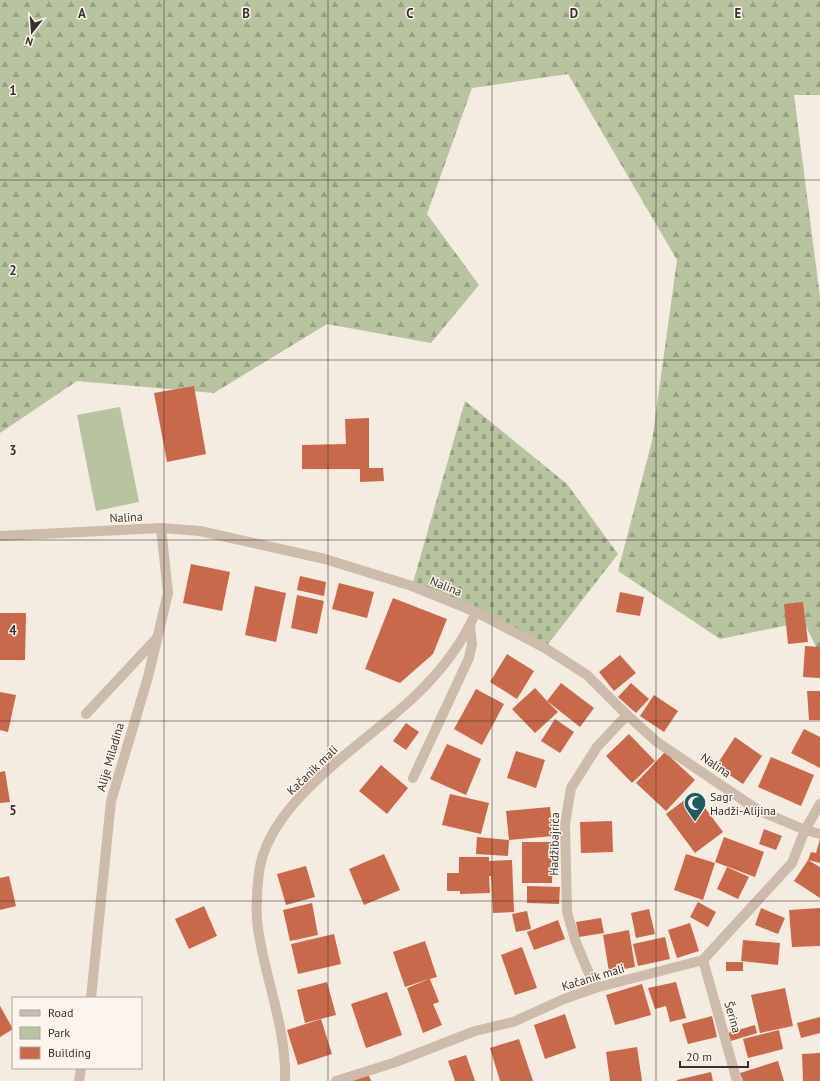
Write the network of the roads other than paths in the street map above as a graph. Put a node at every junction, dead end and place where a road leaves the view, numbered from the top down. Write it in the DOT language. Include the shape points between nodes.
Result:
graph roads {
  1 [pos="161,528"];
  2 [pos="0,536"];
  3 [pos="476,612"];
  4 [pos="470,626"];
  5 [pos="157,638"];
  6 [pos="86,714"];
  7 [pos="627,715"];
  8 [pos="413,778"];
  9 [pos="820,804"];
  10 [pos="805,830"];
  11 [pos="820,834"];
  12 [pos="703,960"];
  13 [pos="595,988"];
  14 [pos="91,997"];
  15 [pos="81,1069"];
  16 [pos="79,1081"];
  17 [pos="285,1081"];
  18 [pos="336,1081"];
  19 [pos="737,1081"];
  1 -- 2 [label="street, Nalina"];
  1 -- 3 [label="street, Nalina" via="200,531 325,559 412,586"];
  1 -- 5 [label="street, Alije Miladina" via="168,594"];
  3 -- 4 [label="street, Kačanik mali"];
  3 -- 7 [label="street, Nalina" via="545,648 587,675"];
  4 -- 8 [label="street" via="472,644 469,658"];
  4 -- 17 [label="street, Kačanik mali" via="443,665 416,695 308,788 281,820 267,843 259,871 257,920 280,1030 286,1070"];
  5 -- 6 [label="street"];
  5 -- 14 [label="street, Alije Miladina" via="148,677 110,801"];
  7 -- 10 [label="street, Nalina" via="657,742 758,810"];
  7 -- 13 [label="street, Hadžibajrića" via="597,747 571,788 565,824 567,912 575,940"];
  9 -- 10 [label="street"];
  10 -- 11 [label="street, Nalina"];
  10 -- 12 [label="street" via="792,863"];
  12 -- 13 [label="street, Kačanik mali"];
  12 -- 19 [label="street, Šerina"];
  13 -- 18 [label="street, Kačanik mali" via="513,1022 475,1031 393,1063"];
  15 -- 16 [label="street"];
}
